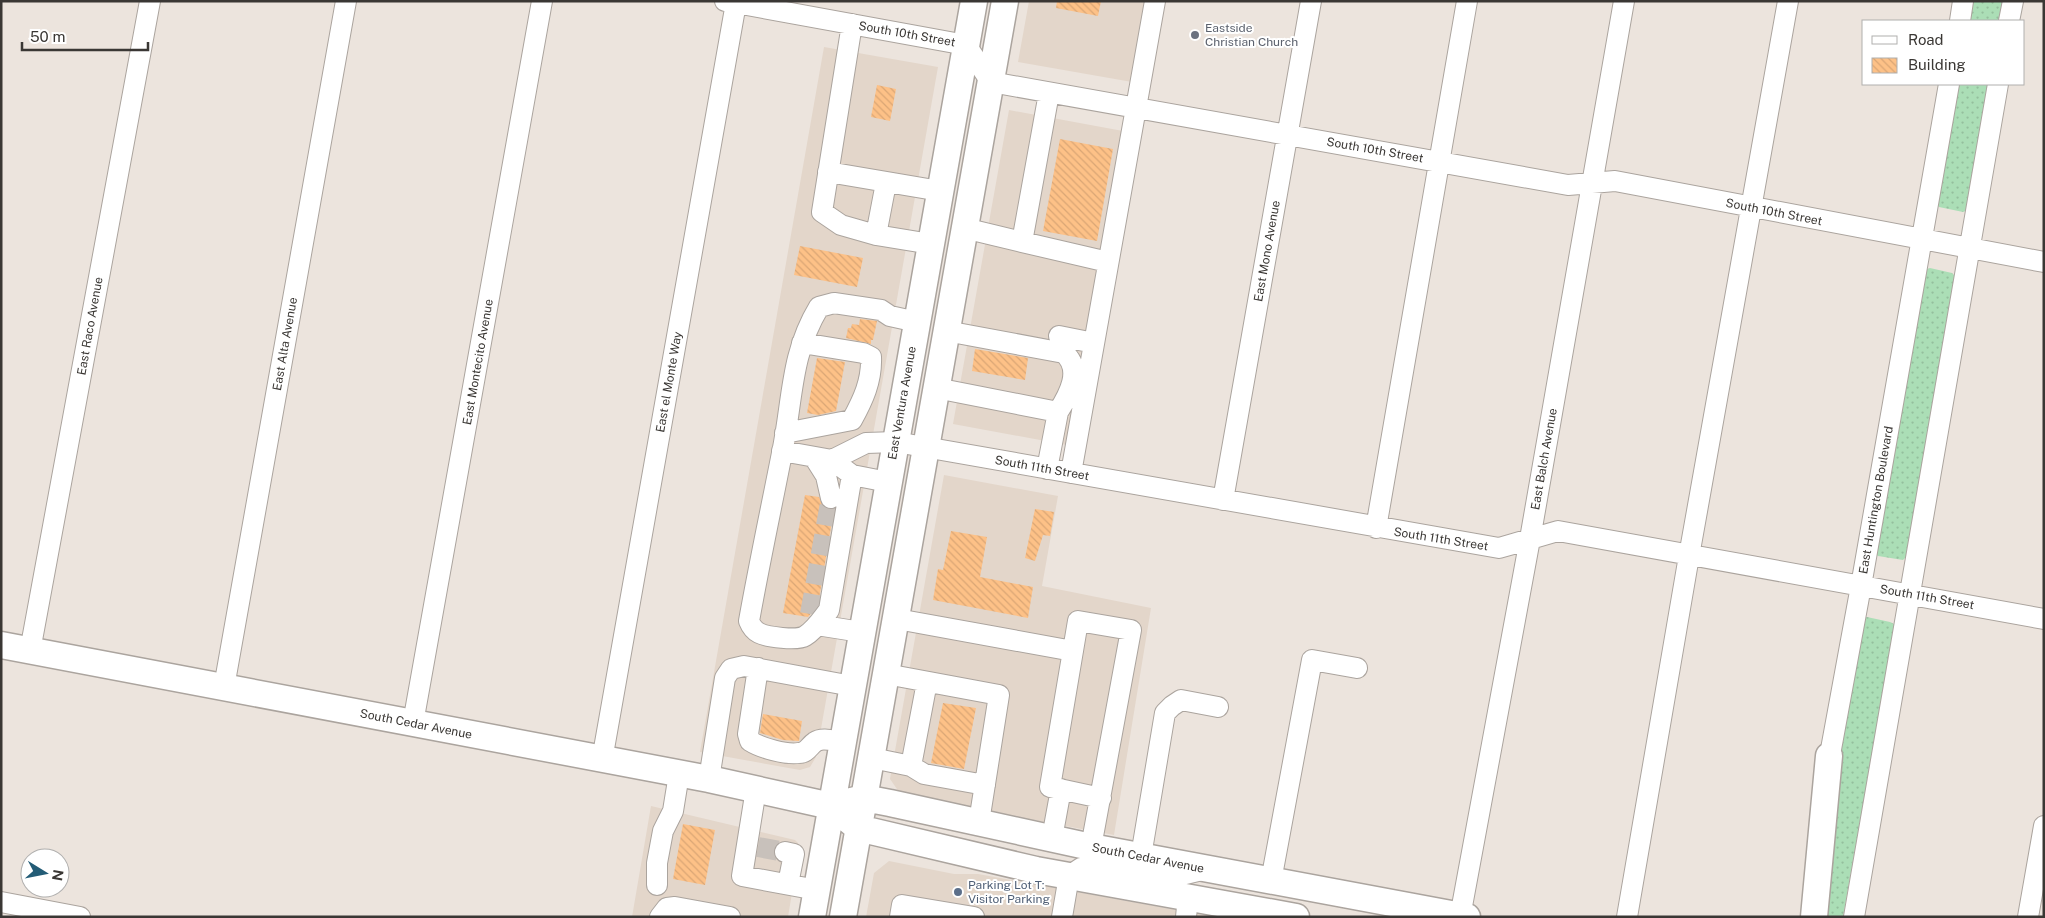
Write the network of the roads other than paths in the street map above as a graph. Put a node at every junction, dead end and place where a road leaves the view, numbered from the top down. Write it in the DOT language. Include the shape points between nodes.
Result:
graph roads {
  1 [pos="150,1"];
  2 [pos="346,1"];
  3 [pos="542,1"];
  4 [pos="974,1"];
  5 [pos="1005,1"];
  6 [pos="1155,1"];
  7 [pos="1311,1"];
  8 [pos="1467,1"];
  9 [pos="1624,1"];
  10 [pos="1788,1"];
  11 [pos="1963,1"];
  12 [pos="2013,1"];
  13 [pos="730,2"];
  14 [pos="1960,20"];
  15 [pos="2010,20"];
  16 [pos="852,24"];
  17 [pos="966,45"];
  18 [pos="991,82"];
  19 [pos="1949,85"];
  20 [pos="1998,85"];
  21 [pos="1049,93"];
  22 [pos="1136,107"];
  23 [pos="1288,134"];
  24 [pos="1440,162"];
  25 [pos="828,172"];
  26 [pos="886,183"];
  27 [pos="1592,183"];
  28 [pos="940,191"];
  29 [pos="1751,208"];
  30 [pos="964,228"];
  31 [pos="876,235"];
  32 [pos="1921,239"];
  33 [pos="1022,242"];
  34 [pos="931,244"];
  35 [pos="1969,249"];
  36 [pos="1108,262"];
  37 [pos="2044,262"];
  38 [pos="917,322"];
  39 [pos="946,331"];
  40 [pos="1059,336"];
  41 [pos="802,343"];
  42 [pos="1094,343"];
  43 [pos="936,388"];
  44 [pos="1058,412"];
  45 [pos="784,442"];
  46 [pos="896,442"];
  47 [pos="925,448"];
  48 [pos="823,458"];
  49 [pos="1047,469"];
  50 [pos="1071,473"];
  51 [pos="852,475"];
  52 [pos="888,482"];
  53 [pos="831,498"];
  54 [pos="1223,500"];
  55 [pos="1376,528"];
  56 [pos="1530,539"];
  57 [pos="1689,556"];
  58 [pos="1861,586"];
  59 [pos="1910,594"];
  60 [pos="897,619"];
  61 [pos="2044,619"];
  62 [pos="811,625"];
  63 [pos="861,632"];
  64 [pos="1,645"];
  65 [pos="30,651"];
  66 [pos="1073,651"];
  67 [pos="758,668"];
  68 [pos="1357,668"];
  69 [pos="886,674"];
  70 [pos="927,682"];
  71 [pos="852,686"];
  72 [pos="224,688"];
  73 [pos="1218,707"];
  74 [pos="413,723"];
  75 [pos="842,742"];
  76 [pos="1830,756"];
  77 [pos="872,758"];
  78 [pos="602,760"];
  79 [pos="911,766"];
  80 [pos="679,774"];
  81 [pos="709,779"];
  82 [pos="984,785"];
  83 [pos="756,789"];
  84 [pos="1061,789"];
  85 [pos="864,798"];
  86 [pos="1101,798"];
  87 [pos="831,806"];
  88 [pos="979,822"];
  89 [pos="2044,826"];
  90 [pos="858,828"];
  91 [pos="1052,838"];
  92 [pos="1091,847"];
  93 [pos="785,852"];
  94 [pos="1141,856"];
  95 [pos="1208,869"];
  96 [pos="1069,876"];
  97 [pos="1271,881"];
  98 [pos="788,884"];
  99 [pos="657,886"];
  100 [pos="817,890"];
  101 [pos="1,902"];
  102 [pos="1187,907"];
  103 [pos="1462,916"];
  104 [pos="80,917"];
  105 [pos="660,917"];
  106 [pos="730,917"];
  107 [pos="812,917"];
  108 [pos="843,917"];
  109 [pos="900,917"];
  110 [pos="974,917"];
  111 [pos="1062,917"];
  112 [pos="1296,917"];
  113 [pos="1627,917"];
  114 [pos="1801,917"];
  115 [pos="1814,917"];
  116 [pos="1854,917"];
  117 [pos="2028,917"];
  1 -- 65 [label="street, East Raco Avenue"];
  2 -- 72 [label="street, East Alta Avenue"];
  3 -- 74 [label="street, East Montecito Avenue"];
  4 -- 17 [label="main road, East Ventura Avenue"];
  5 -- 18 [label="main road"];
  6 -- 22 [label="street"];
  7 -- 23 [label="street, East Mono Avenue"];
  8 -- 24 [label="street"];
  9 -- 27 [label="street, East Balch Avenue"];
  10 -- 29 [label="street"];
  11 -- 14 [label="street"];
  12 -- 15 [label="street"];
  13 -- 16 [label="street, South 10th Street"];
  13 -- 78 [label="street, East el Monte Way"];
  16 -- 17 [label="street, South 10th Street"];
  16 -- 25 [label="street"];
  17 -- 18 [label="street, South 10th Street"];
  17 -- 28 [label="main road, East Ventura Avenue"];
  18 -- 21 [label="street, South 10th Street"];
  18 -- 30 [label="main road"];
  19 -- 32 [label="street, East Huntington Boulevard"];
  20 -- 35 [label="street"];
  21 -- 22 [label="street, South 10th Street"];
  21 -- 33 [label="street"];
  22 -- 23 [label="street, South 10th Street"];
  22 -- 36 [label="street"];
  23 -- 24 [label="street, South 10th Street"];
  23 -- 54 [label="street, East Mono Avenue"];
  24 -- 27 [label="street, South 10th Street" via="1568,185"];
  24 -- 55 [label="street"];
  25 -- 26 [label="street"];
  25 -- 31 [label="street" via="822,212 841,225"];
  26 -- 28 [label="street"];
  26 -- 31 [label="street"];
  27 -- 29 [label="street, South 10th Street" via="1615,181"];
  27 -- 56 [label="street, East Balch Avenue"];
  28 -- 34 [label="main road, East Ventura Avenue"];
  29 -- 32 [label="street, South 10th Street"];
  29 -- 57 [label="street"];
  30 -- 33 [label="street"];
  30 -- 39 [label="main road"];
  31 -- 34 [label="street"];
  32 -- 35 [label="street, South 10th Street"];
  32 -- 58 [label="street, East Huntington Boulevard"];
  33 -- 36 [label="street"];
  34 -- 38 [label="main road, East Ventura Avenue"];
  35 -- 37 [label="street, South 10th Street"];
  35 -- 59 [label="street"];
  36 -- 42 [label="street"];
  38 -- 41 [label="street" via="890,316 881,310 834,303 819,307"];
  38 -- 46 [label="main road, East Ventura Avenue"];
  39 -- 43 [label="main road"];
  39 -- 44 [label="street" via="1064,353 1072,360 1074,371 1067,397"];
  40 -- 42 [label="street"];
  41 -- 45 [label="street" via="796,359"];
  41 -- 45 [label="street" via="864,353 871,357 872,369 866,395 852,420"];
  42 -- 50 [label="street"];
  43 -- 44 [label="street"];
  43 -- 47 [label="main road"];
  44 -- 49 [label="street"];
  45 -- 48 [label="street"];
  45 -- 62 [label="street" via="749,621 752,628 760,633 797,640"];
  46 -- 47 [label="street, South 11th Street"];
  46 -- 48 [label="street, South 11th Street" via="866,443"];
  46 -- 52 [label="main road, East Ventura Avenue"];
  47 -- 49 [label="street, South 11th Street"];
  47 -- 60 [label="main road"];
  48 -- 51 [label="street"];
  48 -- 53 [label="street"];
  49 -- 50 [label="street, South 11th Street"];
  50 -- 54 [label="street, South 11th Street"];
  51 -- 52 [label="street"];
  51 -- 62 [label="street" via="829,610"];
  52 -- 63 [label="main road, East Ventura Avenue"];
  54 -- 55 [label="street, South 11th Street"];
  55 -- 56 [label="street, South 11th Street" via="1499,548"];
  56 -- 57 [label="street, South 11th Street" via="1558,531"];
  56 -- 103 [label="street, East Balch Avenue"];
  57 -- 58 [label="street, South 11th Street"];
  57 -- 113 [label="street"];
  58 -- 59 [label="street, South 11th Street"];
  58 -- 76 [label="street, East Huntington Boulevard"];
  59 -- 61 [label="street, South 11th Street"];
  59 -- 116 [label="street"];
  60 -- 66 [label="street"];
  60 -- 69 [label="main road"];
  62 -- 63 [label="street"];
  63 -- 71 [label="main road, East Ventura Avenue"];
  64 -- 65 [label="main road, South Cedar Avenue"];
  65 -- 72 [label="main road, South Cedar Avenue"];
  66 -- 84 [label="street" via="1050,787"];
  66 -- 86 [label="street" via="1078,621 1131,630"];
  67 -- 71 [label="street"];
  67 -- 75 [label="street" via="748,734 750,741 768,749 800,753 821,740"];
  67 -- 81 [label="street" via="744,666 731,669 725,678"];
  68 -- 97 [label="street" via="1312,660"];
  69 -- 70 [label="street"];
  69 -- 77 [label="main road"];
  70 -- 79 [label="street"];
  70 -- 82 [label="street" via="999,695"];
  71 -- 75 [label="main road, East Ventura Avenue"];
  72 -- 74 [label="main road, South Cedar Avenue"];
  73 -- 94 [label="street" via="1181,700 1165,713"];
  74 -- 78 [label="main road, South Cedar Avenue"];
  75 -- 87 [label="main road, East Ventura Avenue"];
  76 -- 114 [label="street, East Huntington Boulevard"];
  76 -- 115 [label="main road"];
  77 -- 79 [label="street"];
  77 -- 85 [label="main road"];
  78 -- 80 [label="main road, South Cedar Avenue"];
  79 -- 82 [label="street" via="924,774"];
  80 -- 81 [label="main road, South Cedar Avenue"];
  80 -- 99 [label="street" via="673,811 660,847"];
  81 -- 83 [label="main road, South Cedar Avenue"];
  82 -- 88 [label="street"];
  83 -- 87 [label="main road, South Cedar Avenue"];
  83 -- 98 [label="street" via="752,846 742,876"];
  84 -- 86 [label="street"];
  84 -- 91 [label="street"];
  85 -- 87 [label="main road, South Cedar Avenue"];
  85 -- 88 [label="main road, South Cedar Avenue"];
  85 -- 90 [label="main road"];
  86 -- 92 [label="street"];
  87 -- 90 [label="main road, South Cedar Avenue"];
  87 -- 100 [label="main road, East Ventura Avenue"];
  88 -- 91 [label="main road, South Cedar Avenue"];
  89 -- 117 [label="street"];
  90 -- 96 [label="main road, South Cedar Avenue"];
  90 -- 108 [label="main road"];
  91 -- 92 [label="main road, South Cedar Avenue"];
  92 -- 94 [label="main road, South Cedar Avenue"];
  93 -- 98 [label="street" via="794,854"];
  94 -- 95 [label="main road, South Cedar Avenue"];
  95 -- 96 [label="street" via="1174,877 1096,867 1081,868"];
  95 -- 97 [label="main road, South Cedar Avenue"];
  96 -- 102 [label="main road, South Cedar Avenue"];
  96 -- 111 [label="street"];
  97 -- 103 [label="main road, South Cedar Avenue"];
  98 -- 100 [label="street"];
  100 -- 107 [label="main road, East Ventura Avenue"];
  101 -- 104 [label="street"];
  102 -- 112 [label="main road, South Cedar Avenue"];
  105 -- 106 [label="street" via="667,908 674,907"];
  109 -- 110 [label="street" via="902,905"];
}
